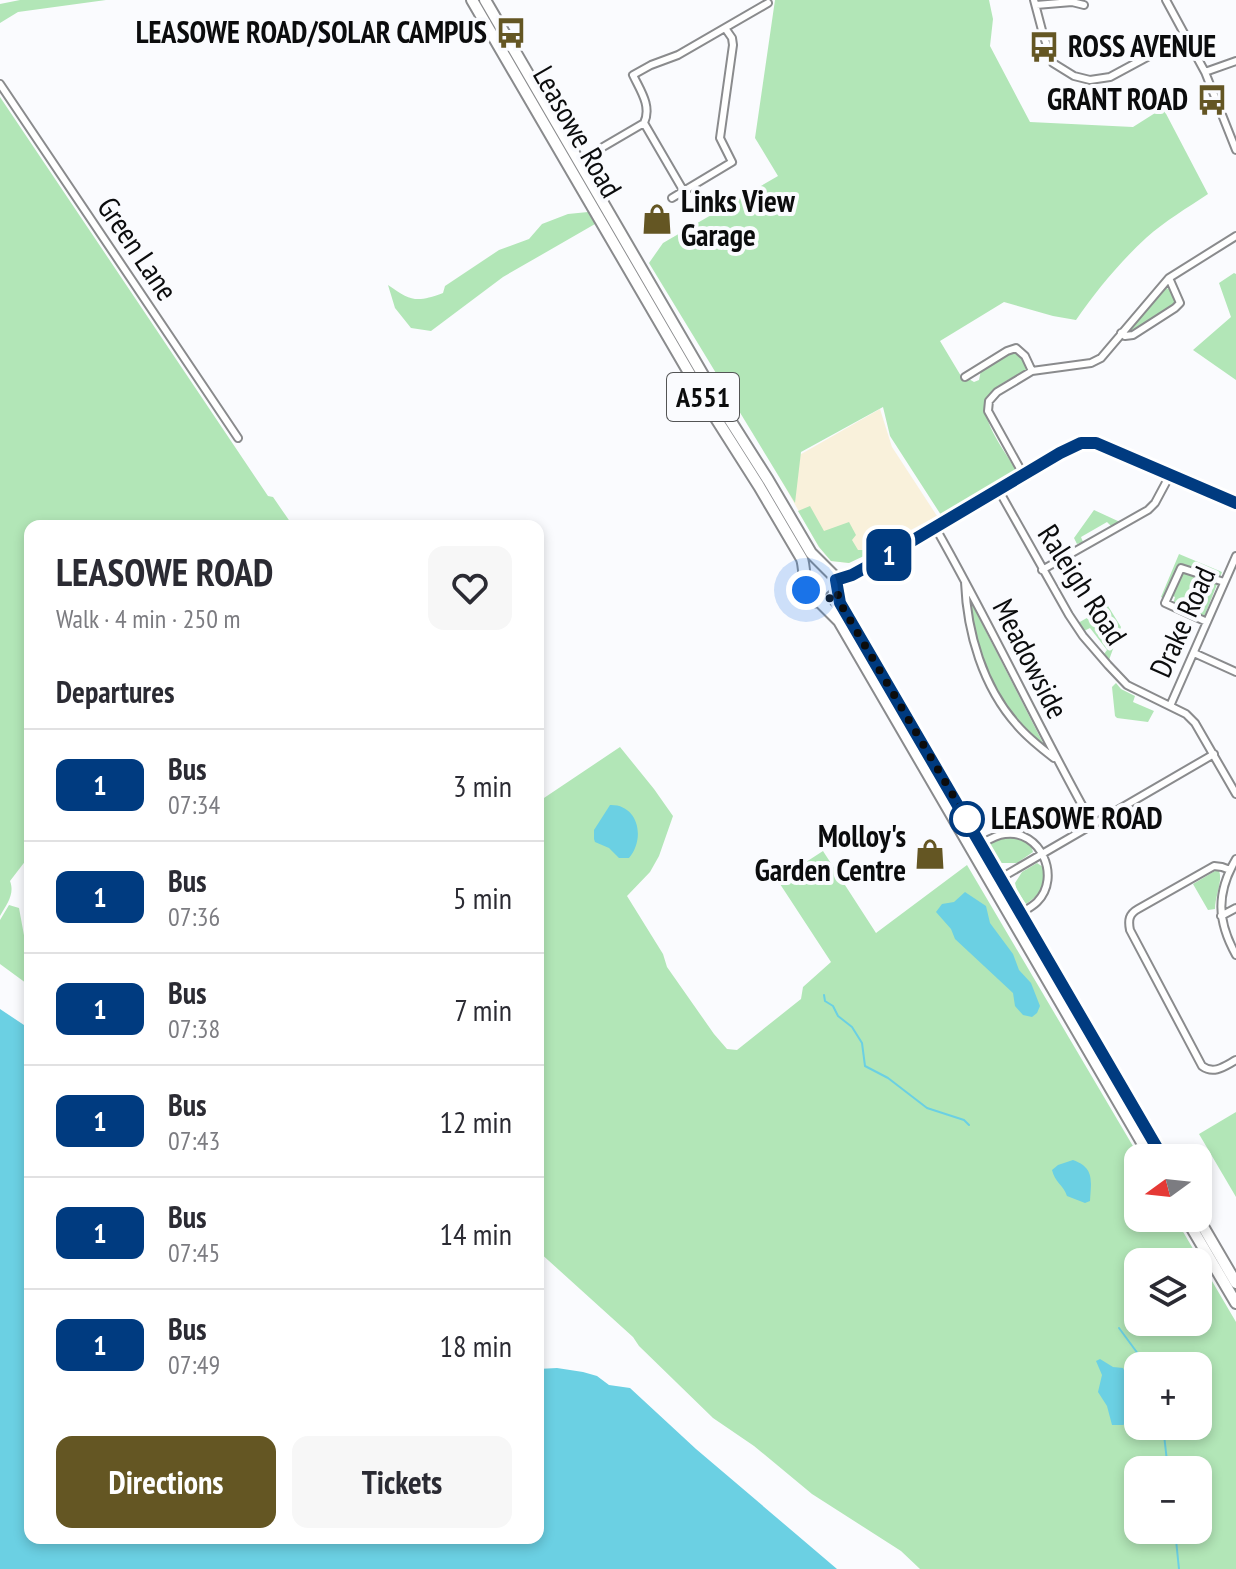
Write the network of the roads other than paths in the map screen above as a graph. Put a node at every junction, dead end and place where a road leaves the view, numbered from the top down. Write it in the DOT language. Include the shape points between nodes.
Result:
graph roads {
  1 [pos="472,0"];
  2 [pos="485,0"];
  3 [pos="1166,0"];
  4 [pos="1035,2"];
  5 [pos="768,3"];
  6 [pos="1084,5"];
  7 [pos="725,28"];
  8 [pos="1186,36"];
  9 [pos="1236,61"];
  10 [pos="1205,72"];
  11 [pos="0,84"];
  12 [pos="644,123"];
  13 [pos="1236,150"];
  14 [pos="574,164"];
  15 [pos="683,190"];
  16 [pos="672,198"];
  17 [pos="1236,236"];
  18 [pos="1169,278"];
  19 [pos="1121,333"];
  20 [pos="1032,371"];
  21 [pos="965,377"];
  22 [pos="238,438"];
  23 [pos="1023,474"];
  24 [pos="1170,475"];
  25 [pos="998,489"];
  26 [pos="1236,503"];
  27 [pos="935,527"];
  28 [pos="1236,556"];
  29 [pos="827,570"];
  30 [pos="1042,570"];
  31 [pos="806,579"];
  32 [pos="965,579"];
  33 [pos="1224,582"];
  34 [pos="836,585"];
  35 [pos="820,602"];
  36 [pos="1207,622"];
  37 [pos="1194,653"];
  38 [pos="1236,672"];
  39 [pos="1170,706"];
  40 [pos="1214,754"];
  41 [pos="1057,760"];
  42 [pos="1236,794"];
  43 [pos="1093,825"];
  44 [pos="981,844"];
  45 [pos="1042,854"];
  46 [pos="1236,859"];
  47 [pos="1230,870"];
  48 [pos="996,880"];
  49 [pos="1236,908"];
  50 [pos="1021,913"];
  51 [pos="1221,916"];
  52 [pos="1236,955"];
  53 [pos="1236,1060"];
  54 [pos="1143,1144"];
  55 [pos="1155,1144"];
  56 [pos="1194,1232"];
  57 [pos="1206,1232"];
  58 [pos="1236,1283"];
  59 [pos="1236,1303"];
  1 -- 14 [label="main road, Leasowe Road / A551"];
  2 -- 14 [label="main road, Leasowe Road / A551"];
  3 -- 8 [label="street"];
  4 -- 6 [label="street"];
  4 -- 8 [label="street" via="1053,63 1090,80 1110,77"];
  5 -- 7 [label="street"];
  7 -- 12 [label="street" via="633,75 647,105"];
  7 -- 15 [label="street" via="733,45 720,138 732,162"];
  8 -- 10 [label="street"];
  9 -- 10 [label="street"];
  10 -- 13 [label="street"];
  11 -- 22 [label="street, Green Lane"];
  12 -- 14 [label="street"];
  12 -- 15 [label="street"];
  14 -- 29 [label="main road, Leasowe Road / A551" via="811,553"];
  14 -- 31 [label="main road, Leasowe Road / A551" via="712,412 802,559"];
  15 -- 16 [label="street"];
  17 -- 18 [label="street"];
  18 -- 19 [label="street"];
  18 -- 19 [label="street" via="1180,303 1133,335"];
  19 -- 20 [label="street" via="1110,350 1091,363"];
  20 -- 21 [label="street" via="1016,348"];
  20 -- 23 [label="street" via="997,392 988,411"];
  23 -- 24 [label="street" via="1081,443 1096,443"];
  23 -- 25 [label="street"];
  24 -- 26 [label="street"];
  24 -- 30 [label="street" via="1148,510"];
  25 -- 27 [label="street"];
  25 -- 30 [label="street, Raleigh Road"];
  27 -- 32 [label="street, Meadowside"];
  27 -- 34 [label="street"];
  28 -- 33 [label="street, Drake Road"];
  29 -- 31 [label="main road" via="815,570"];
  29 -- 34 [label="main road"];
  30 -- 39 [label="street, Raleigh Road" via="1108,665 1127,685"];
  31 -- 35 [label="main road" via="808,594"];
  32 -- 41 [label="street, Meadowside"];
  32 -- 41 [label="street, Meadowside" via="966,611 990,684 1016,725"];
  33 -- 36 [label="street, Drake Road"];
  33 -- 36 [label="street" via="1181,568 1165,603"];
  34 -- 35 [label="main road" via="831,599"];
  34 -- 44 [label="main road" via="840,603"];
  35 -- 48 [label="main road" via="839,621"];
  36 -- 37 [label="street, Drake Road"];
  37 -- 38 [label="street"];
  37 -- 39 [label="street, Drake Road"];
  39 -- 40 [label="street, Raleigh Road" via="1195,723"];
  40 -- 42 [label="street, Raleigh Road"];
  40 -- 43 [label="street"];
  41 -- 43 [label="street, Meadowside"];
  43 -- 45 [label="street"];
  44 -- 45 [label="street" via="1014,834 1033,842"];
  44 -- 48 [label="main road"];
  45 -- 48 [label="street"];
  45 -- 50 [label="street" via="1047,882 1036,903"];
  46 -- 47 [label="street"];
  47 -- 51 [label="street"];
  47 -- 53 [label="street" via="1214,866 1138,909 1128,921 1202,1066 1214,1070"];
  48 -- 50 [label="main road"];
  48 -- 54 [label="main road"];
  49 -- 51 [label="street"];
  50 -- 55 [label="main road"];
  51 -- 52 [label="street"];
  56 -- 59 [label="main road"];
  57 -- 58 [label="main road"];
}
